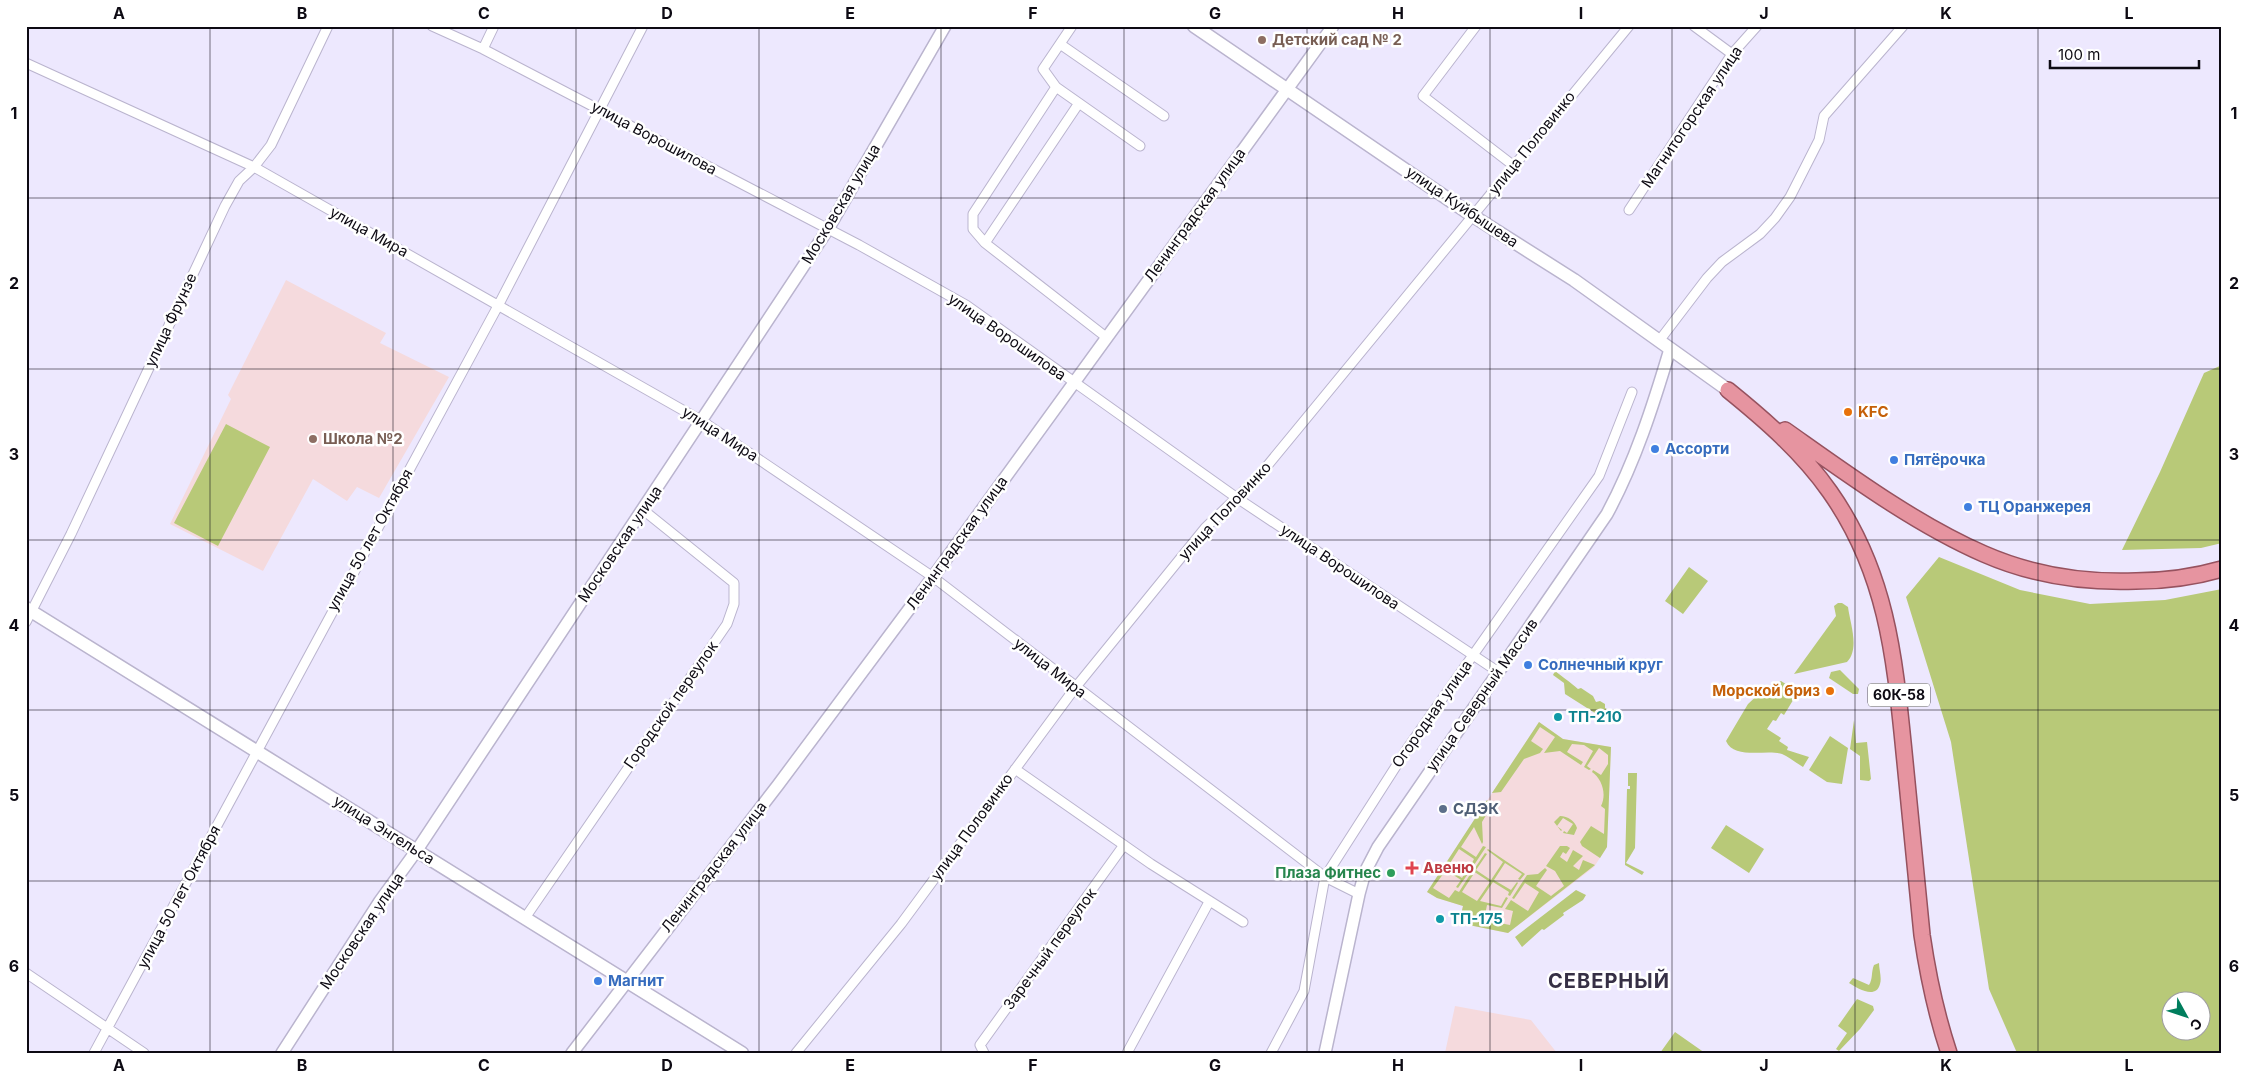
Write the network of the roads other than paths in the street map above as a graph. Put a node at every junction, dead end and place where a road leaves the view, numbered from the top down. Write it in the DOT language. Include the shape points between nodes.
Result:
graph roads {
  1 [pos="328,26"];
  2 [pos="432,26"];
  3 [pos="494,26"];
  4 [pos="643,26"];
  5 [pos="944,26"];
  6 [pos="1072,26"];
  7 [pos="1194,26"];
  8 [pos="1332,26"];
  9 [pos="1476,26"];
  10 [pos="1628,26"];
  11 [pos="1694,26"];
  12 [pos="1757,26"];
  13 [pos="1903,26"];
  14 [pos="1060,44"];
  15 [pos="483,49"];
  16 [pos="1732,54"];
  17 [pos="26,63"];
  18 [pos="1056,87"];
  19 [pos="1288,88"];
  20 [pos="1079,104"];
  21 [pos="600,109"];
  22 [pos="1164,116"];
  23 [pos="1140,146"];
  24 [pos="1514,166"];
  25 [pos="254,167"];
  26 [pos="1629,210"];
  27 [pos="1473,216"];
  28 [pos="828,229"];
  29 [pos="985,243"];
  30 [pos="499,304"];
  31 [pos="1106,337"];
  32 [pos="1659,341"];
  33 [pos="1670,349"];
  34 [pos="1073,383"];
  35 [pos="1728,390"];
  36 [pos="1632,392"];
  37 [pos="702,420"];
  38 [pos="1237,498"];
  39 [pos="642,509"];
  40 [pos="2222,569"];
  41 [pos="932,577"];
  42 [pos="28,614"];
  43 [pos="1473,656"];
  44 [pos="1497,671"];
  45 [pos="1075,688"];
  46 [pos="256,750"];
  47 [pos="1015,769"];
  48 [pos="1124,845"];
  49 [pos="417,850"];
  50 [pos="1325,877"];
  51 [pos="1359,894"];
  52 [pos="1209,902"];
  53 [pos="525,918"];
  54 [pos="1243,922"];
  55 [pos="26,973"];
  56 [pos="625,981"];
  57 [pos="109,1029"];
  58 [pos="94,1053"];
  59 [pos="144,1053"];
  60 [pos="282,1053"];
  61 [pos="572,1053"];
  62 [pos="742,1053"];
  63 [pos="796,1053"];
  64 [pos="984,1053"];
  65 [pos="1127,1053"];
  66 [pos="1271,1053"];
  67 [pos="1326,1053"];
  68 [pos="1949,1053"];
  1 -- 25 [label="street, улица Фрунзе" via="271,145"];
  2 -- 15 [label="street, улица Ворошилова"];
  3 -- 15 [label="street"];
  4 -- 21 [label="street, улица 50 лет Октября"];
  5 -- 28 [label="street, Московская улица"];
  6 -- 14 [label="street"];
  7 -- 19 [label="main road, улица Куйбышева"];
  8 -- 19 [label="street, Ленинградская улица"];
  9 -- 24 [label="street" via="1423,96"];
  10 -- 24 [label="street, улица Половинко"];
  11 -- 16 [label="street"];
  12 -- 16 [label="street, Магнитогорская улица"];
  13 -- 32 [label="street" via="1824,116 1819,140 1790,197 1775,218 1760,234 1722,262"];
  14 -- 18 [label="street" via="1043,69"];
  14 -- 22 [label="street"];
  15 -- 21 [label="street, улица Ворошилова"];
  16 -- 26 [label="street, Магнитогорская улица"];
  17 -- 25 [label="street, улица Мира"];
  18 -- 20 [label="street"];
  18 -- 29 [label="street" via="973,214 973,229"];
  19 -- 27 [label="main road, улица Куйбышева"];
  19 -- 31 [label="street, Ленинградская улица"];
  20 -- 23 [label="street"];
  20 -- 29 [label="street"];
  21 -- 28 [label="street, улица Ворошилова"];
  21 -- 30 [label="street, улица 50 лет Октября"];
  24 -- 27 [label="street, улица Половинко"];
  25 -- 30 [label="street, улица Мира"];
  25 -- 42 [label="street, улица Фрунзе" via="239,181 225,206 76,525"];
  27 -- 32 [label="main road, улица Куйбышева" via="1574,280"];
  27 -- 38 [label="street, улица Половинко" via="1258,477"];
  28 -- 34 [label="street, улица Ворошилова" via="966,305"];
  28 -- 37 [label="street, Московская улица"];
  29 -- 31 [label="street"];
  30 -- 37 [label="street, улица Мира"];
  30 -- 46 [label="street, улица 50 лет Октября"];
  31 -- 34 [label="street, Ленинградская улица"];
  32 -- 33 [label="main road, улица Куйбышева"];
  33 -- 35 [label="main road, улица Куйбышева"];
  33 -- 44 [label="street, улица Северный Массив" via="1652,410 1622,487 1588,544"];
  34 -- 38 [label="street, улица Ворошилова"];
  34 -- 41 [label="street, Ленинградская улица"];
  35 -- 40 [label="highway" via="1910,514 1984,554 2020,567 2068,578 2112,582 2166,580"];
  35 -- 68 [label="highway, 60К-58" via="1788,443 1830,492 1863,549 1876,581 1893,650 1929,982"];
  36 -- 43 [label="street, Огородная улица" via="1599,476"];
  37 -- 39 [label="street, Московская улица"];
  37 -- 41 [label="street, улица Мира"];
  38 -- 43 [label="street, улица Ворошилова"];
  38 -- 45 [label="street, улица Половинко" via="1205,528"];
  39 -- 49 [label="street, Московская улица"];
  39 -- 53 [label="street, Городской переулок" via="734,583 734,604 727,624"];
  41 -- 45 [label="street, улица Мира"];
  41 -- 56 [label="street, Ленинградская улица" via="778,785"];
  42 -- 46 [label="main road, улица Энгельса"];
  43 -- 44 [label="street, улица Ворошилова"];
  43 -- 50 [label="street, Огородная улица" via="1407,749"];
  44 -- 51 [label="street, улица Северный Массив" via="1378,847 1365,872"];
  45 -- 47 [label="street, улица Половинко"];
  45 -- 50 [label="street, улица Мира"];
  46 -- 49 [label="main road, улица Энгельса"];
  46 -- 57 [label="street, улица 50 лет Октября"];
  47 -- 48 [label="street"];
  47 -- 63 [label="street, улица Половинко" via="901,924"];
  48 -- 52 [label="street"];
  48 -- 64 [label="street, Заречный переулок" via="980,1045"];
  49 -- 53 [label="main road, улица Энгельса"];
  49 -- 60 [label="street, Московская улица" via="380,901"];
  50 -- 51 [label="street, улица Мира"];
  50 -- 66 [label="street, Огородная улица" via="1304,991"];
  51 -- 67 [label="street, улица Северный Массив"];
  52 -- 54 [label="street"];
  52 -- 65 [label="street"];
  53 -- 56 [label="main road, улица Энгельса"];
  55 -- 57 [label="street"];
  56 -- 61 [label="street, Ленинградская улица"];
  56 -- 62 [label="main road, улица Энгельса"];
  57 -- 58 [label="street, улица 50 лет Октября"];
  57 -- 59 [label="street"];
}
